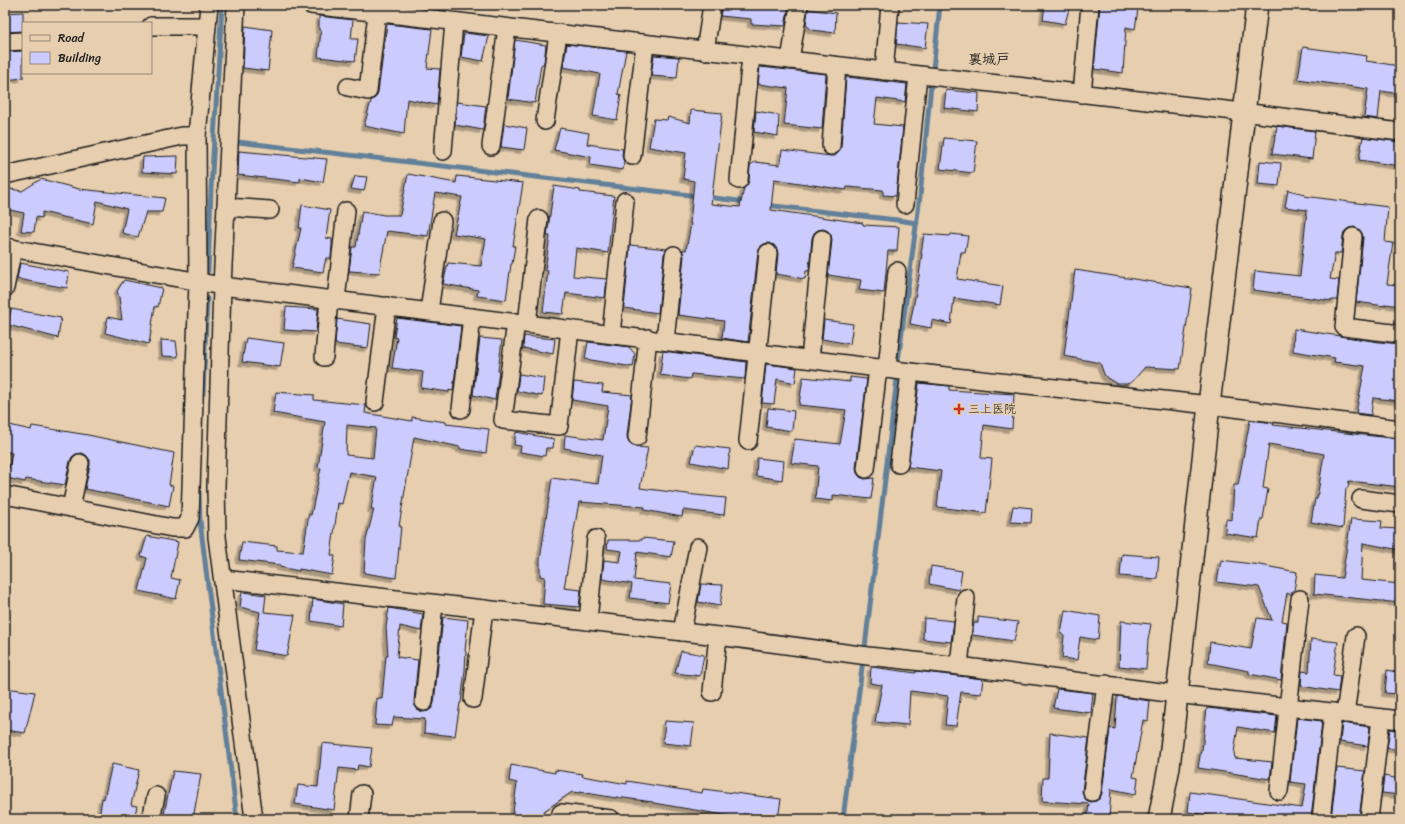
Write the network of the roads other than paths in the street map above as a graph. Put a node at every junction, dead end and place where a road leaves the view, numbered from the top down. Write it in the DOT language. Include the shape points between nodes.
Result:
graph roads {
  1 [pos="209,5"];
  2 [pos="236,5"];
  3 [pos="311,5"];
  4 [pos="712,5"];
  5 [pos="799,5"];
  6 [pos="890,5"];
  7 [pos="1090,5"];
  8 [pos="1257,5"];
  9 [pos="377,13"];
  10 [pos="454,22"];
  11 [pos="152,26"];
  12 [pos="208,26"];
  13 [pos="507,28"];
  14 [pos="558,34"];
  15 [pos="22,41"];
  16 [pos="5,42"];
  17 [pos="645,44"];
  18 [pos="705,50"];
  19 [pos="751,56"];
  20 [pos="790,60"];
  21 [pos="837,66"];
  22 [pos="884,71"];
  23 [pos="918,75"];
  24 [pos="348,87"];
  25 [pos="1082,94"];
  26 [pos="1243,112"];
  27 [pos="545,121"];
  28 [pos="1400,132"];
  29 [pos="197,136"];
  30 [pos="491,146"];
  31 [pos="831,146"];
  32 [pos="443,151"];
  33 [pos="632,156"];
  34 [pos="5,175"];
  35 [pos="739,180"];
  36 [pos="626,201"];
  37 [pos="905,204"];
  38 [pos="226,207"];
  39 [pos="270,210"];
  40 [pos="346,211"];
  41 [pos="539,219"];
  42 [pos="442,221"];
  43 [pos="1353,237"];
  44 [pos="822,239"];
  45 [pos="9,248"];
  46 [pos="768,252"];
  47 [pos="674,255"];
  48 [pos="897,271"];
  49 [pos="198,282"];
  50 [pos="222,286"];
  51 [pos="5,288"];
  52 [pos="332,300"];
  53 [pos="388,306"];
  54 [pos="428,311"];
  55 [pos="472,317"];
  56 [pos="522,323"];
  57 [pos="570,329"];
  58 [pos="611,334"];
  59 [pos="1400,334"];
  60 [pos="648,338"];
  61 [pos="665,341"];
  62 [pos="758,352"];
  63 [pos="324,357"];
  64 [pos="810,359"];
  65 [pos="883,368"];
  66 [pos="910,372"];
  67 [pos="375,402"];
  68 [pos="1209,405"];
  69 [pos="461,409"];
  70 [pos="1400,429"];
  71 [pos="637,438"];
  72 [pos="748,441"];
  73 [pos="80,463"];
  74 [pos="899,464"];
  75 [pos="866,469"];
  76 [pos="5,495"];
  77 [pos="1361,499"];
  78 [pos="1400,504"];
  79 [pos="71,508"];
  80 [pos="596,539"];
  81 [pos="698,547"];
  82 [pos="223,578"];
  83 [pos="966,598"];
  84 [pos="1300,599"];
  85 [pos="434,604"];
  86 [pos="484,609"];
  87 [pos="588,622"];
  88 [pos="682,632"];
  89 [pos="718,636"];
  90 [pos="1356,636"];
  91 [pos="959,666"];
  92 [pos="1106,684"];
  93 [pos="712,692"];
  94 [pos="1176,694"];
  95 [pos="473,699"];
  96 [pos="424,702"];
  97 [pos="1287,706"];
  98 [pos="1339,713"];
  99 [pos="1381,718"];
  100 [pos="1400,720"];
  101 [pos="1279,791"];
  102 [pos="1092,792"];
  103 [pos="362,794"];
  104 [pos="156,796"];
  105 [pos="611,818"];
  106 [pos="151,819"];
  107 [pos="254,819"];
  108 [pos="359,819"];
  109 [pos="560,819"];
  110 [pos="1159,819"];
  111 [pos="1321,819"];
  112 [pos="1369,819"];
  1 -- 12 [label="street"];
  2 -- 38 [label="street"];
  3 -- 9 [label="street"];
  4 -- 18 [label="street"];
  5 -- 20 [label="street"];
  6 -- 22 [label="street"];
  7 -- 25 [label="street"];
  8 -- 26 [label="street"];
  9 -- 10 [label="street"];
  9 -- 24 [label="street" via="368,91"];
  10 -- 13 [label="street"];
  10 -- 32 [label="street"];
  11 -- 12 [label="street"];
  12 -- 29 [label="street"];
  13 -- 14 [label="street"];
  13 -- 30 [label="street"];
  14 -- 17 [label="street"];
  14 -- 27 [label="street"];
  15 -- 16 [label="street"];
  17 -- 18 [label="street"];
  17 -- 33 [label="street"];
  18 -- 19 [label="street"];
  19 -- 20 [label="street"];
  19 -- 35 [label="street"];
  20 -- 21 [label="street"];
  21 -- 22 [label="street"];
  21 -- 31 [label="street"];
  22 -- 23 [label="street"];
  23 -- 25 [label="street"];
  23 -- 37 [label="street"];
  25 -- 26 [label="street"];
  26 -- 28 [label="street"];
  26 -- 68 [label="street"];
  29 -- 34 [label="street" via="182,136"];
  29 -- 49 [label="street"];
  36 -- 58 [label="street"];
  38 -- 39 [label="street"];
  38 -- 50 [label="street"];
  40 -- 52 [label="street"];
  41 -- 56 [label="street"];
  42 -- 54 [label="street"];
  43 -- 59 [label="street" via="1344,327"];
  44 -- 64 [label="street"];
  45 -- 49 [label="street"];
  45 -- 51 [label="street"];
  46 -- 62 [label="street"];
  47 -- 61 [label="street"];
  48 -- 65 [label="street"];
  49 -- 50 [label="street"];
  49 -- 79 [label="street" via="190,518 186,528 172,528"];
  50 -- 52 [label="street"];
  50 -- 82 [label="street" via="216,487 217,537"];
  52 -- 53 [label="street"];
  52 -- 63 [label="street"];
  53 -- 54 [label="street"];
  53 -- 67 [label="street"];
  54 -- 55 [label="street"];
  55 -- 56 [label="street"];
  55 -- 69 [label="street"];
  56 -- 57 [label="street"];
  56 -- 57 [label="street" via="503,420 559,426"];
  57 -- 58 [label="street"];
  58 -- 60 [label="street"];
  60 -- 61 [label="street"];
  60 -- 71 [label="street"];
  61 -- 62 [label="street"];
  62 -- 64 [label="street"];
  62 -- 72 [label="street"];
  64 -- 65 [label="street"];
  65 -- 66 [label="street"];
  65 -- 75 [label="street"];
  66 -- 68 [label="street"];
  66 -- 74 [label="street"];
  68 -- 70 [label="street"];
  68 -- 94 [label="street"];
  73 -- 79 [label="street"];
  76 -- 79 [label="street"];
  77 -- 78 [label="street"];
  80 -- 87 [label="street"];
  81 -- 88 [label="street"];
  82 -- 85 [label="street"];
  82 -- 107 [label="street"];
  83 -- 91 [label="street"];
  84 -- 97 [label="street"];
  85 -- 86 [label="street"];
  85 -- 96 [label="street"];
  86 -- 87 [label="street"];
  86 -- 95 [label="street"];
  87 -- 88 [label="street"];
  88 -- 89 [label="street"];
  89 -- 91 [label="street"];
  89 -- 93 [label="street"];
  90 -- 98 [label="street"];
  91 -- 92 [label="street"];
  92 -- 94 [label="street"];
  92 -- 102 [label="street"];
  94 -- 97 [label="street"];
  94 -- 110 [label="street" via="1169,767"];
  97 -- 98 [label="street"];
  97 -- 101 [label="street"];
  98 -- 99 [label="street"];
  98 -- 111 [label="street"];
  99 -- 100 [label="street"];
  99 -- 112 [label="street"];
  103 -- 108 [label="street"];
  104 -- 106 [label="street"];
  105 -- 109 [label="street" via="561,813"];
}
